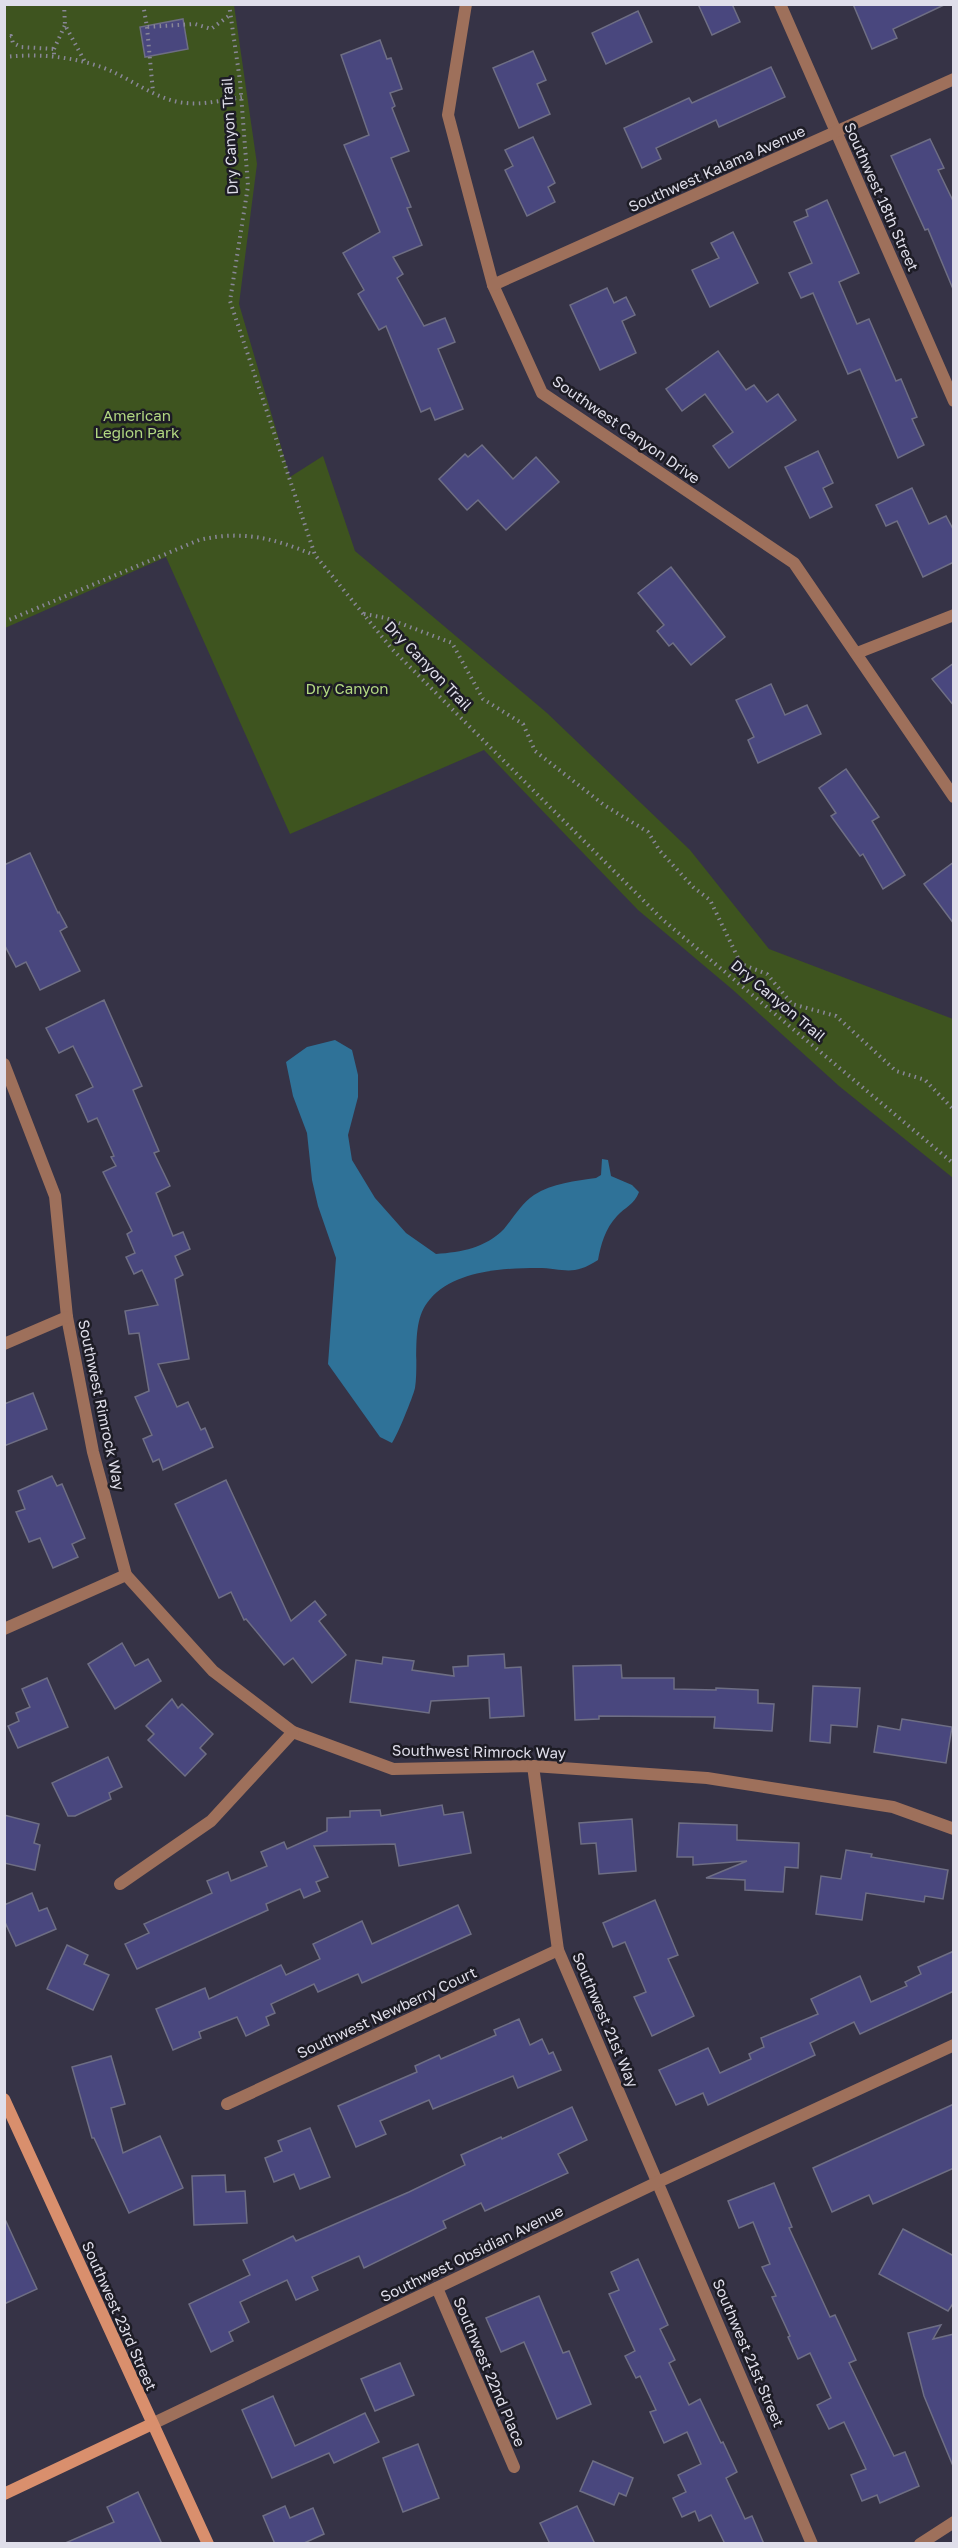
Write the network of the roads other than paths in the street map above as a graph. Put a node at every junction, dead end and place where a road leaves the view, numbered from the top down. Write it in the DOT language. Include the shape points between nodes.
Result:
graph roads {
  1 [pos="466,4"];
  2 [pos="780,4"];
  3 [pos="954,79"];
  4 [pos="836,132"];
  5 [pos="493,285"];
  6 [pos="954,401"];
  7 [pos="954,615"];
  8 [pos="857,653"];
  9 [pos="954,796"];
  10 [pos="4,1064"];
  11 [pos="67,1317"];
  12 [pos="4,1344"];
  13 [pos="126,1575"];
  14 [pos="4,1629"];
  15 [pos="293,1732"];
  16 [pos="532,1766"];
  17 [pos="954,1829"];
  18 [pos="120,1884"];
  19 [pos="558,1950"];
  20 [pos="954,2045"];
  21 [pos="4,2099"];
  22 [pos="227,2103"];
  23 [pos="657,2178"];
  24 [pos="437,2288"];
  25 [pos="152,2424"];
  26 [pos="514,2467"];
  27 [pos="4,2494"];
  28 [pos="954,2522"];
  29 [pos="208,2544"];
  30 [pos="812,2544"];
  31 [pos="920,2544"];
  1 -- 5 [label="street, Southwest Canyon Drive" via="448,115"];
  2 -- 4 [label="street, Southwest 18th Street"];
  3 -- 4 [label="street, Southwest Kalama Avenue"];
  4 -- 5 [label="street, Southwest Kalama Avenue"];
  4 -- 6 [label="street, Southwest 18th Street"];
  5 -- 8 [label="street, Southwest Canyon Drive" via="542,393 794,563"];
  7 -- 8 [label="street"];
  8 -- 9 [label="street, Southwest Canyon Drive"];
  10 -- 11 [label="street, Southwest Rimrock Way" via="55,1196"];
  11 -- 12 [label="street"];
  11 -- 13 [label="street, Southwest Rimrock Way" via="93,1452"];
  13 -- 14 [label="street"];
  13 -- 15 [label="street, Southwest Rimrock Way" via="213,1671"];
  15 -- 16 [label="street, Southwest Rimrock Way" via="393,1769"];
  15 -- 18 [label="street" via="211,1821"];
  16 -- 17 [label="street, Southwest Rimrock Way" via="707,1778 893,1807"];
  16 -- 19 [label="street, Southwest 21st Way"];
  19 -- 22 [label="street, Southwest Newberry Court"];
  19 -- 23 [label="street, Southwest 21st Way"];
  20 -- 23 [label="street, Southwest Obsidian Avenue"];
  21 -- 25 [label="street, Southwest 23rd Street"];
  23 -- 24 [label="street, Southwest Obsidian Avenue"];
  23 -- 30 [label="street, Southwest 21st Street"];
  24 -- 25 [label="street, Southwest Obsidian Avenue"];
  24 -- 26 [label="street, Southwest 22nd Place"];
  25 -- 27 [label="street, Southwest Obsidian Avenue"];
  25 -- 29 [label="street, Southwest 23rd Street"];
  28 -- 31 [label="street"];
}
